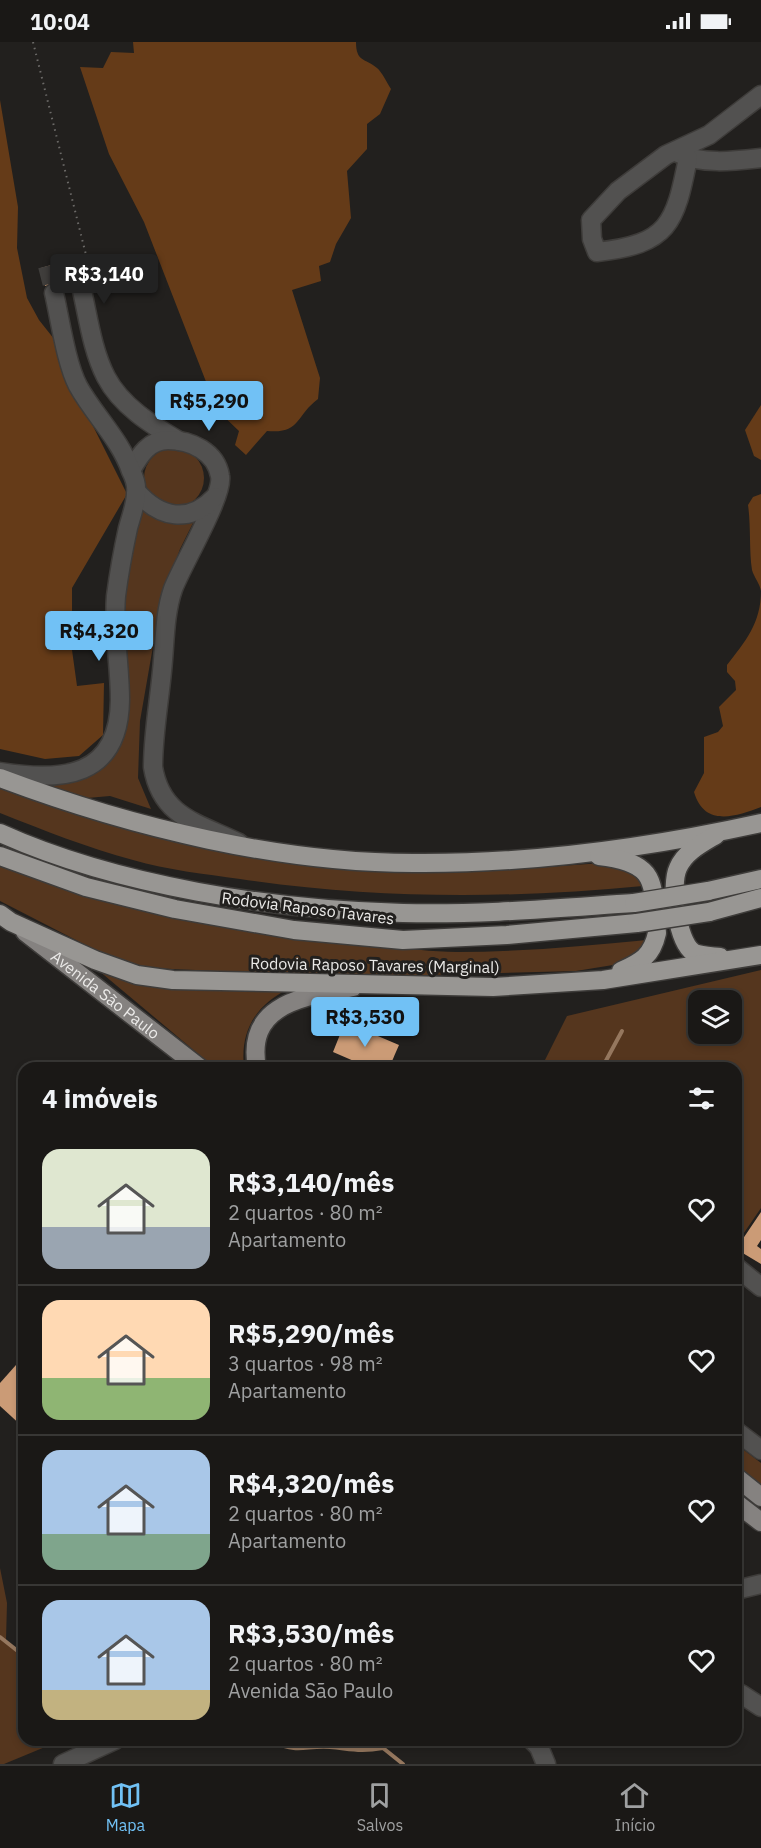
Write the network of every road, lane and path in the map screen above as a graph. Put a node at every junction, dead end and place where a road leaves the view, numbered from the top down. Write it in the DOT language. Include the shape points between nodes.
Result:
graph roads {
  1 [pos="33,42"];
  2 [pos="761,95"];
  3 [pos="682,155"];
  4 [pos="761,158"];
  5 [pos="86,289"];
  6 [pos="179,441"];
  7 [pos="131,470"];
  8 [pos="136,492"];
  9 [pos="219,494"];
  10 [pos="0,772"];
  11 [pos="0,778"];
  12 [pos="761,823"];
  13 [pos="722,832"];
  14 [pos="0,833"];
  15 [pos="240,844"];
  16 [pos="581,853"];
  17 [pos="0,856"];
  18 [pos="761,879"];
  19 [pos="761,898"];
  20 [pos="6,918"];
  21 [pos="753,957"];
  22 [pos="603,980"];
  23 [pos="364,985"];
  24 [pos="192,1062"];
  25 [pos="256,1062"];
  26 [pos="742,1272"];
  27 [pos="761,1287"];
  28 [pos="742,1436"];
  29 [pos="761,1450"];
  30 [pos="742,1482"];
  31 [pos="761,1497"];
  32 [pos="742,1508"];
  33 [pos="742,1514"];
  34 [pos="761,1522"];
  35 [pos="761,1532"];
  36 [pos="761,1584"];
  37 [pos="742,1589"];
  38 [pos="761,1595"];
  39 [pos="742,1598"];
  40 [pos="742,1695"];
  41 [pos="761,1707"];
  42 [pos="101,1746"];
  43 [pos="107,1746"];
  44 [pos="63,1764"];
  45 [pos="91,1764"];
  1 -- 5 [label="path"];
  2 -- 3 [label="street"];
  3 -- 3 [label="street" via="666,155 618,191 591,220 597,252 631,248 663,231 679,206"];
  3 -- 4 [label="street" via="726,162"];
  5 -- 6 [label="street" via="91,332 106,377 146,421"];
  5 -- 7 [label="street" via="55,298 77,384 119,445"];
  6 -- 7 [label="street" via="157,441 146,448"];
  6 -- 9 [label="street" via="203,449 216,464"];
  7 -- 8 [label="street"];
  8 -- 9 [label="street" via="161,512 180,514 204,509"];
  8 -- 10 [label="street" via="121,560 114,621 120,700 110,743 96,765 69,776 26,777"];
  9 -- 15 [label="street" via="172,592 165,628 153,767 159,791 173,811"];
  11 -- 15 [label="highway" via="102,814"];
  12 -- 13 [label="highway"];
  13 -- 16 [label="highway"];
  13 -- 21 [label="highway" via="686,855 678,868 674,881 680,928 686,944 698,954"];
  14 -- 18 [label="highway, Rodovia Raposo Tavares, bridge" via="88,867 176,887 294,906 403,913 634,903"];
  15 -- 16 [label="highway" via="337,859 424,863"];
  16 -- 22 [label="highway" via="635,864 651,881 657,933 649,956"];
  17 -- 19 [label="highway, Rodovia Raposo Tavares, bridge" via="86,887 175,909 294,930 403,940 637,923 709,912"];
  20 -- 23 [label="highway, Rodovia Raposo Tavares (Marginal)" via="95,960 137,975 231,983"];
  20 -- 24 [label="main road, Avenida São Paulo"];
  21 -- 22 [label="highway, Rodovia Raposo Tavares (Marginal)"];
  22 -- 23 [label="highway, Rodovia Raposo Tavares (Marginal)" via="493,987"];
  23 -- 25 [label="main road" via="301,998 275,1010 259,1034"];
  26 -- 27 [label="street"];
  28 -- 29 [label="street"];
  30 -- 31 [label="main road"];
  32 -- 34 [label="main road"];
  33 -- 35 [label="street"];
  36 -- 37 [label="street"];
  38 -- 39 [label="street"];
  40 -- 41 [label="street"];
  42 -- 44 [label="street"];
  43 -- 45 [label="street"];
}
